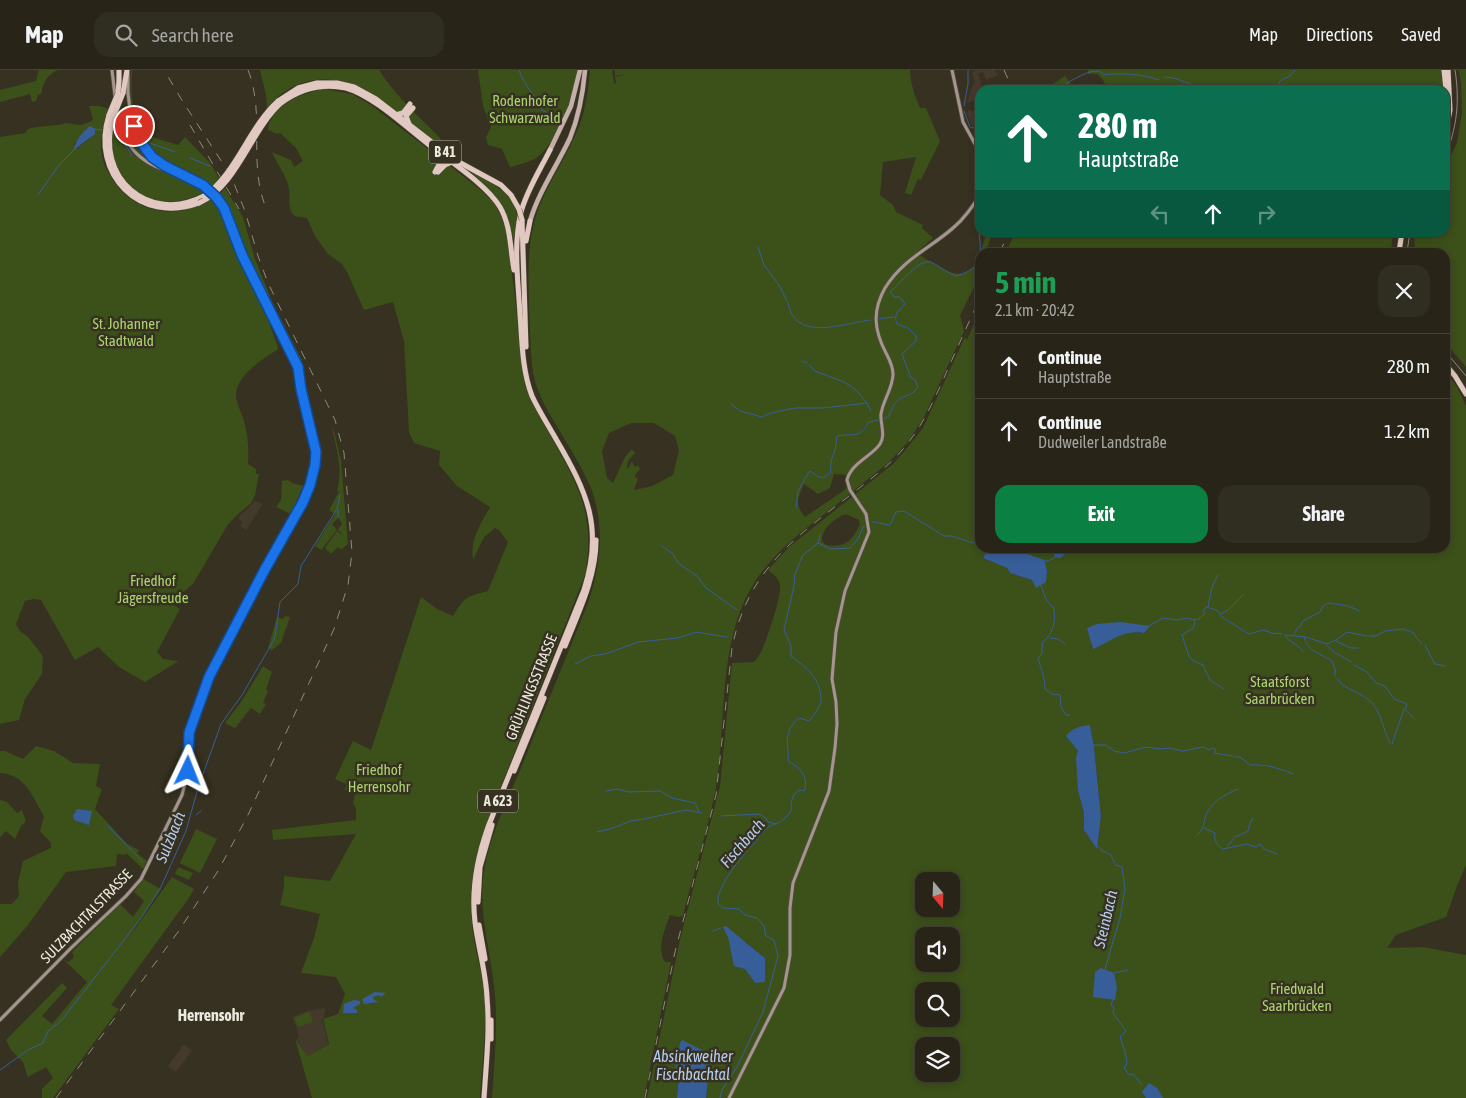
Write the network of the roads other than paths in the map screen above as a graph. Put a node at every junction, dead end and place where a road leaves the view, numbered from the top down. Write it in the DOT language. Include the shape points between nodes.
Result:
graph roads {
  1 [pos="112,70"];
  2 [pos="119,70"];
  3 [pos="128,70"];
  4 [pos="580,70"];
  5 [pos="585,70"];
  6 [pos="952,70"];
  7 [pos="1446,70"];
  8 [pos="1446,85"];
  9 [pos="1449,85"];
  10 [pos="120,93"];
  11 [pos="368,97"];
  12 [pos="279,102"];
  13 [pos="396,114"];
  14 [pos="111,116"];
  15 [pos="411,126"];
  16 [pos="137,133"];
  17 [pos="125,139"];
  18 [pos="975,144"];
  19 [pos="435,150"];
  20 [pos="550,150"];
  21 [pos="452,162"];
  22 [pos="441,170"];
  23 [pos="183,174"];
  24 [pos="443,177"];
  25 [pos="975,203"];
  26 [pos="530,221"];
  27 [pos="524,282"];
  28 [pos="519,296"];
  29 [pos="1450,366"];
  30 [pos="1450,370"];
  31 [pos="1466,387"];
  32 [pos="1466,394"];
  33 [pos="0,1020"];
  34 [pos="485,1098"];
  35 [pos="729,1098"];
  1 -- 17 [label="main road" via="119,121"];
  2 -- 10 [label="highway, B 41"];
  3 -- 10 [label="highway, B 41"];
  3 -- 16 [label="main road" via="129,105"];
  4 -- 20 [label="main road" via="571,106"];
  5 -- 26 [label="main road" via="573,128"];
  6 -- 18 [label="main road" via="963,122"];
  7 -- 8 [label="highway"];
  7 -- 9 [label="highway"];
  10 -- 14 [label="highway, B 41, bridge"];
  11 -- 12 [label="highway, B 41" via="337,83 317,83 298,88"];
  11 -- 13 [label="highway, B 41"];
  11 -- 19 [label="highway, B 41"];
  12 -- 14 [label="highway, B 41, bridge" via="264,117 221,181 206,195 175,204 156,202 137,194 123,182 109,152"];
  12 -- 14 [label="highway, B 41, bridge" via="224,183 199,203 177,208 158,207 140,200 124,189 113,175 106,158 105,135"];
  13 -- 15 [label="highway, B 41"];
  13 -- 15 [label="highway" via="403,114 411,106 406,116"];
  15 -- 27 [label="highway, B 41, bridge" via="455,160 501,185 514,199 522,220"];
  16 -- 17 [label="main road" via="132,141"];
  16 -- 23 [label="main road" via="152,157"];
  17 -- 23 [label="main road" via="148,163"];
  19 -- 21 [label="highway, B 41"];
  19 -- 22 [label="highway" via="441,161 436,172"];
  20 -- 28 [label="highway" via="521,212 516,242"];
  21 -- 22 [label="highway"];
  21 -- 28 [label="highway, B 41" via="489,193 501,209 509,231"];
  22 -- 24 [label="highway"];
  23 -- 33 [label="main road, SULZBACHTALSTRASSE" via="207,188 227,214 242,255 294,362 316,452 315,465 299,511 211,673 189,733 188,771 182,796 141,879"];
  25 -- 35 [label="main road" via="952,229 902,266 884,289 878,304 876,327 893,374 882,413 882,441 848,476 848,486 866,512 869,527 839,613 832,679 837,711 835,748 827,797 793,883 790,955 784,988"];
  26 -- 27 [label="highway"];
  27 -- 34 [label="highway, A 623" via="526,357 531,383 586,488 594,517 596,548 587,591 491,828 480,867 478,920 492,1011"];
  28 -- 34 [label="highway, GRÜHLINGSSTRASSE / A 623" via="528,384 538,409 583,488 592,522 592,548 584,590 488,827 478,860 474,906 488,1012"];
  29 -- 31 [label="highway"];
  30 -- 32 [label="highway"];
}
